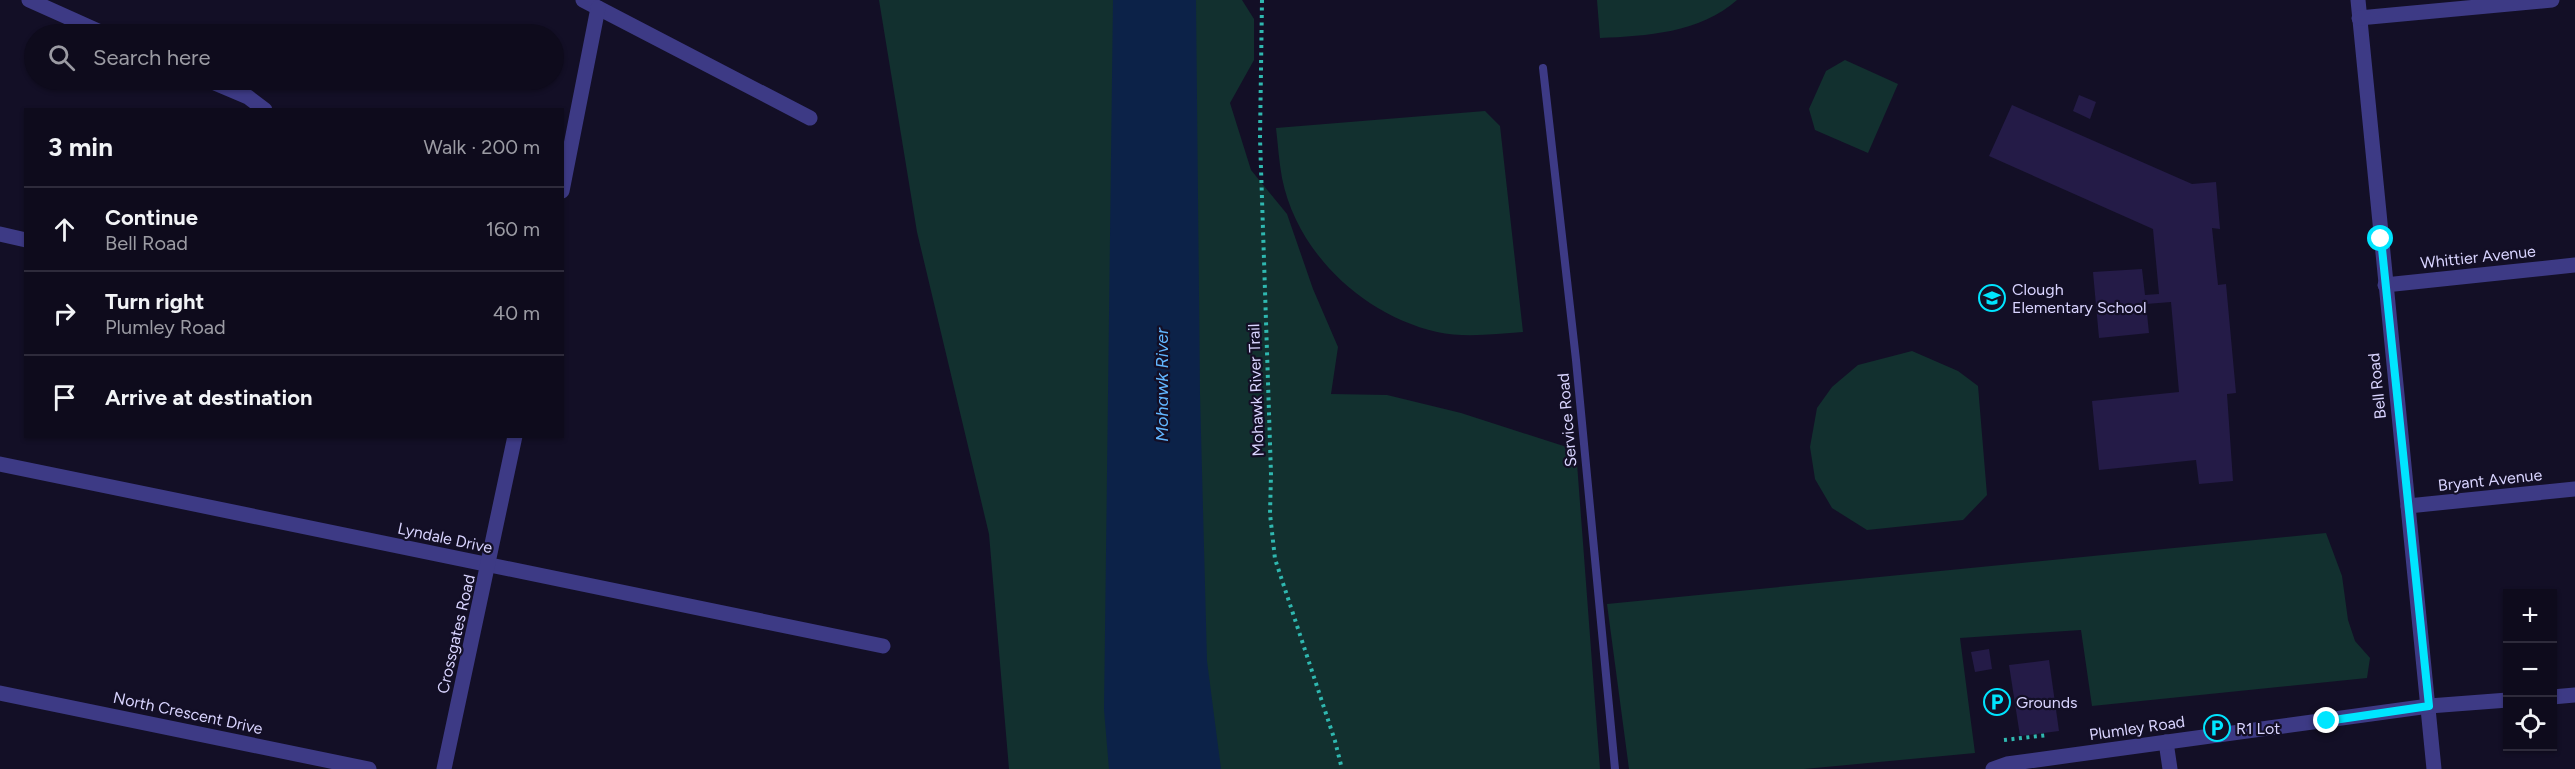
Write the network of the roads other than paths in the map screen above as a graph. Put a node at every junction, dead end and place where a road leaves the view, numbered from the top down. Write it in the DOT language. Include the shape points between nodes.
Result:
graph roads {
  1 [pos="29,0"];
  2 [pos="583,0"];
  3 [pos="2358,0"];
  4 [pos="2552,0"];
  5 [pos="598,8"];
  6 [pos="2359,18"];
  7 [pos="83,24"];
  8 [pos="1543,68"];
  9 [pos="232,90"];
  10 [pos="262,108"];
  11 [pos="810,118"];
  12 [pos="564,181"];
  13 [pos="0,234"];
  14 [pos="24,240"];
  15 [pos="2575,265"];
  16 [pos="2385,285"];
  17 [pos="515,438"];
  18 [pos="0,464"];
  19 [pos="2575,489"];
  20 [pos="2408,506"];
  21 [pos="489,566"];
  22 [pos="883,646"];
  23 [pos="0,693"];
  24 [pos="2575,695"];
  25 [pos="2557,697"];
  26 [pos="2503,700"];
  27 [pos="2429,706"];
  28 [pos="2166,742"];
  29 [pos="369,769"];
  30 [pos="444,769"];
  31 [pos="1615,769"];
  32 [pos="1993,769"];
  33 [pos="2170,769"];
  34 [pos="2434,769"];
  1 -- 7 [label="street"];
  2 -- 5 [label="street"];
  3 -- 6 [label="street, Bell Road"];
  4 -- 6 [label="street"];
  5 -- 11 [label="street"];
  5 -- 12 [label="street"];
  6 -- 16 [label="street, Bell Road"];
  8 -- 31 [label="lane, Service Road"];
  9 -- 10 [label="street"];
  13 -- 14 [label="street"];
  15 -- 16 [label="street, Whittier Avenue"];
  16 -- 20 [label="street, Bell Road"];
  17 -- 21 [label="street, Crossgates Road"];
  18 -- 21 [label="street, Lyndale Drive"];
  19 -- 20 [label="street, Bryant Avenue"];
  20 -- 27 [label="street, Bell Road"];
  21 -- 22 [label="street, Lyndale Drive"];
  21 -- 30 [label="street, Crossgates Road"];
  23 -- 29 [label="street, North Crescent Drive"];
  24 -- 25 [label="street"];
  26 -- 27 [label="street, Plumley Road"];
  27 -- 28 [label="street, Plumley Road"];
  27 -- 34 [label="street, Bell Road"];
  28 -- 32 [label="street, Plumley Road"];
  28 -- 33 [label="street"];
}
